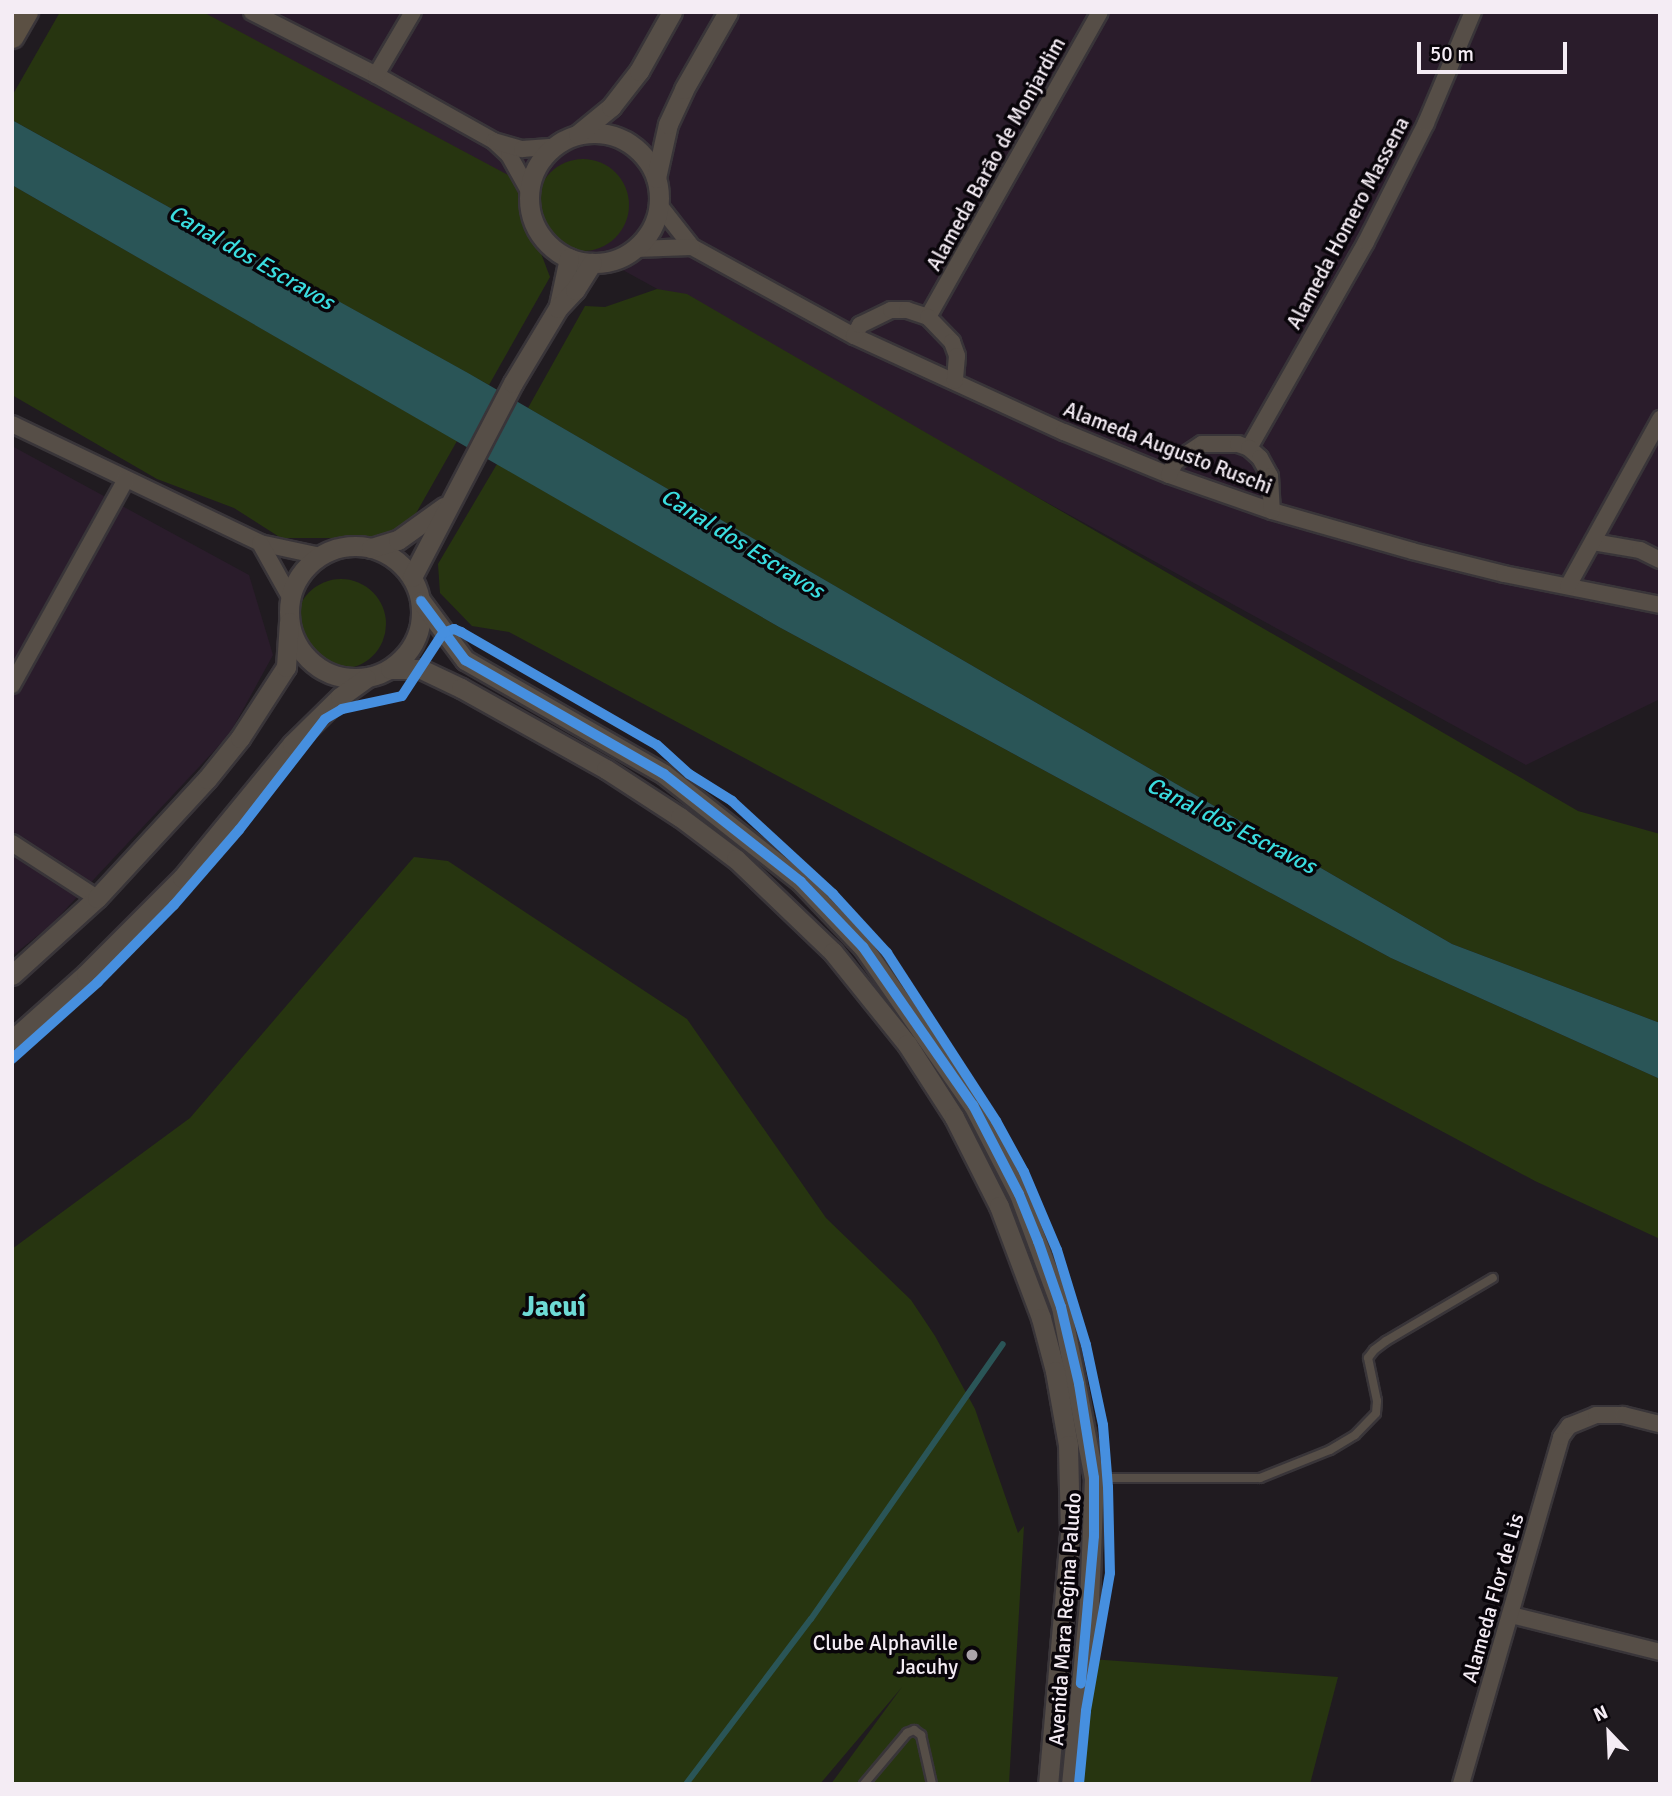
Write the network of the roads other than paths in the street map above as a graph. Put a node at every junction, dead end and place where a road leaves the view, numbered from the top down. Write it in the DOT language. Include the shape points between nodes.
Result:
graph roads {
  1 [pos="26,12"];
  2 [pos="252,12"];
  3 [pos="413,12"];
  4 [pos="672,12"];
  5 [pos="729,12"];
  6 [pos="1100,12"];
  7 [pos="1473,12"];
  8 [pos="12,36"];
  9 [pos="376,75"];
  10 [pos="576,136"];
  11 [pos="494,141"];
  12 [pos="554,147"];
  13 [pos="656,178"];
  14 [pos="529,191"];
  15 [pos="659,205"];
  16 [pos="692,247"];
  17 [pos="635,249"];
  18 [pos="569,258"];
  19 [pos="592,263"];
  20 [pos="558,308"];
  21 [pos="928,317"];
  22 [pos="854,336"];
  23 [pos="955,381"];
  24 [pos="1660,419"];
  25 [pos="12,424"];
  26 [pos="1249,448"];
  27 [pos="1169,475"];
  28 [pos="126,480"];
  29 [pos="448,504"];
  30 [pos="1272,511"];
  31 [pos="1593,542"];
  32 [pos="260,543"];
  33 [pos="371,548"];
  34 [pos="1660,553"];
  35 [pos="320,556"];
  36 [pos="1659,560"];
  37 [pos="412,577"];
  38 [pos="1568,586"];
  39 [pos="290,597"];
  40 [pos="421,601"];
  41 [pos="1660,605"];
  42 [pos="289,622"];
  43 [pos="390,669"];
  44 [pos="366,678"];
  45 [pos="12,685"];
  46 [pos="12,843"];
  47 [pos="97,898"];
  48 [pos="12,975"];
  49 [pos="12,1040"];
  50 [pos="1493,1278"];
  51 [pos="1660,1424"];
  52 [pos="1094,1478"];
  53 [pos="1511,1615"];
  54 [pos="1660,1652"];
  55 [pos="864,1784"];
  56 [pos="932,1784"];
  57 [pos="1048,1784"];
  58 [pos="1071,1784"];
  59 [pos="1461,1784"];
  1 -- 8 [label="main road"];
  2 -- 9 [label="street"];
  3 -- 9 [label="street"];
  4 -- 10 [label="street" via="639,71 611,107"];
  5 -- 13 [label="street" via="668,124"];
  6 -- 21 [label="street, Alameda Barão de Monjardim"];
  7 -- 26 [label="street, Alameda Homero Massena" via="1426,123 1366,242"];
  9 -- 11 [label="street"];
  10 -- 12 [label="street"];
  10 -- 13 [label="street" via="596,133 633,146"];
  11 -- 12 [label="street" via="522,149"];
  11 -- 14 [label="street" via="509,155"];
  12 -- 14 [label="street" via="533,174"];
  13 -- 15 [label="street"];
  14 -- 18 [label="street" via="530,212 538,231 551,247"];
  15 -- 16 [label="street, Alameda Augusto Ruschi"];
  15 -- 17 [label="street" via="651,230"];
  16 -- 17 [label="street"];
  16 -- 22 [label="street, Alameda Augusto Ruschi"];
  17 -- 19 [label="street" via="615,260"];
  18 -- 19 [label="street"];
  18 -- 20 [label="street"];
  19 -- 20 [label="street"];
  20 -- 29 [label="street"];
  21 -- 22 [label="street" via="891,310 867,321"];
  21 -- 23 [label="street" via="952,342 957,356"];
  22 -- 23 [label="street, Alameda Augusto Ruschi"];
  23 -- 27 [label="street, Alameda Augusto Ruschi"];
  24 -- 31 [label="street"];
  25 -- 28 [label="street"];
  26 -- 27 [label="street" via="1226,442 1202,444 1175,462"];
  26 -- 30 [label="street" via="1270,476"];
  27 -- 30 [label="street, Alameda Augusto Ruschi"];
  28 -- 32 [label="street"];
  28 -- 45 [label="street"];
  29 -- 33 [label="street" via="414,531"];
  29 -- 37 [label="street"];
  30 -- 38 [label="street, Alameda Augusto Ruschi" via="1504,574"];
  31 -- 36 [label="street" via="1640,550"];
  31 -- 38 [label="street"];
  32 -- 35 [label="street"];
  32 -- 39 [label="street"];
  33 -- 35 [label="street" via="336,549"];
  33 -- 37 [label="street" via="394,559"];
  34 -- 36 [label="street"];
  35 -- 39 [label="street" via="307,567"];
  37 -- 40 [label="street"];
  38 -- 41 [label="street, Alameda Augusto Ruschi"];
  39 -- 42 [label="street"];
  40 -- 43 [label="street" via="416,640"];
  40 -- 52 [label="street, Avenida Mara Regina Paludo" via="465,660 664,774 801,881 863,947 973,1105 1019,1194 1065,1319"];
  42 -- 44 [label="street" via="310,662 336,676"];
  42 -- 47 [label="street" via="286,667 255,718 207,779"];
  43 -- 44 [label="street"];
  43 -- 57 [label="street, Avenida Mara Regina Paludo" via="421,669 461,688 606,769 736,859 833,951 907,1044 954,1117 999,1206 1037,1305 1068,1445 1070,1534"];
  44 -- 49 [label="street" via="292,744 182,878"];
  46 -- 47 [label="street"];
  47 -- 48 [label="street"];
  50 -- 52 [label="lane" via="1374,1350 1368,1358 1376,1413 1355,1435 1330,1450 1260,1478"];
  51 -- 53 [label="street, Alameda Flor de Lis" via="1623,1415 1596,1415 1569,1426 1555,1452"];
  52 -- 58 [label="street, Avenida Mara Regina Paludo" via="1090,1591"];
  53 -- 54 [label="street"];
  53 -- 59 [label="street, Alameda Flor de Lis"];
  55 -- 56 [label="lane" via="914,1730 921,1735"];
}
